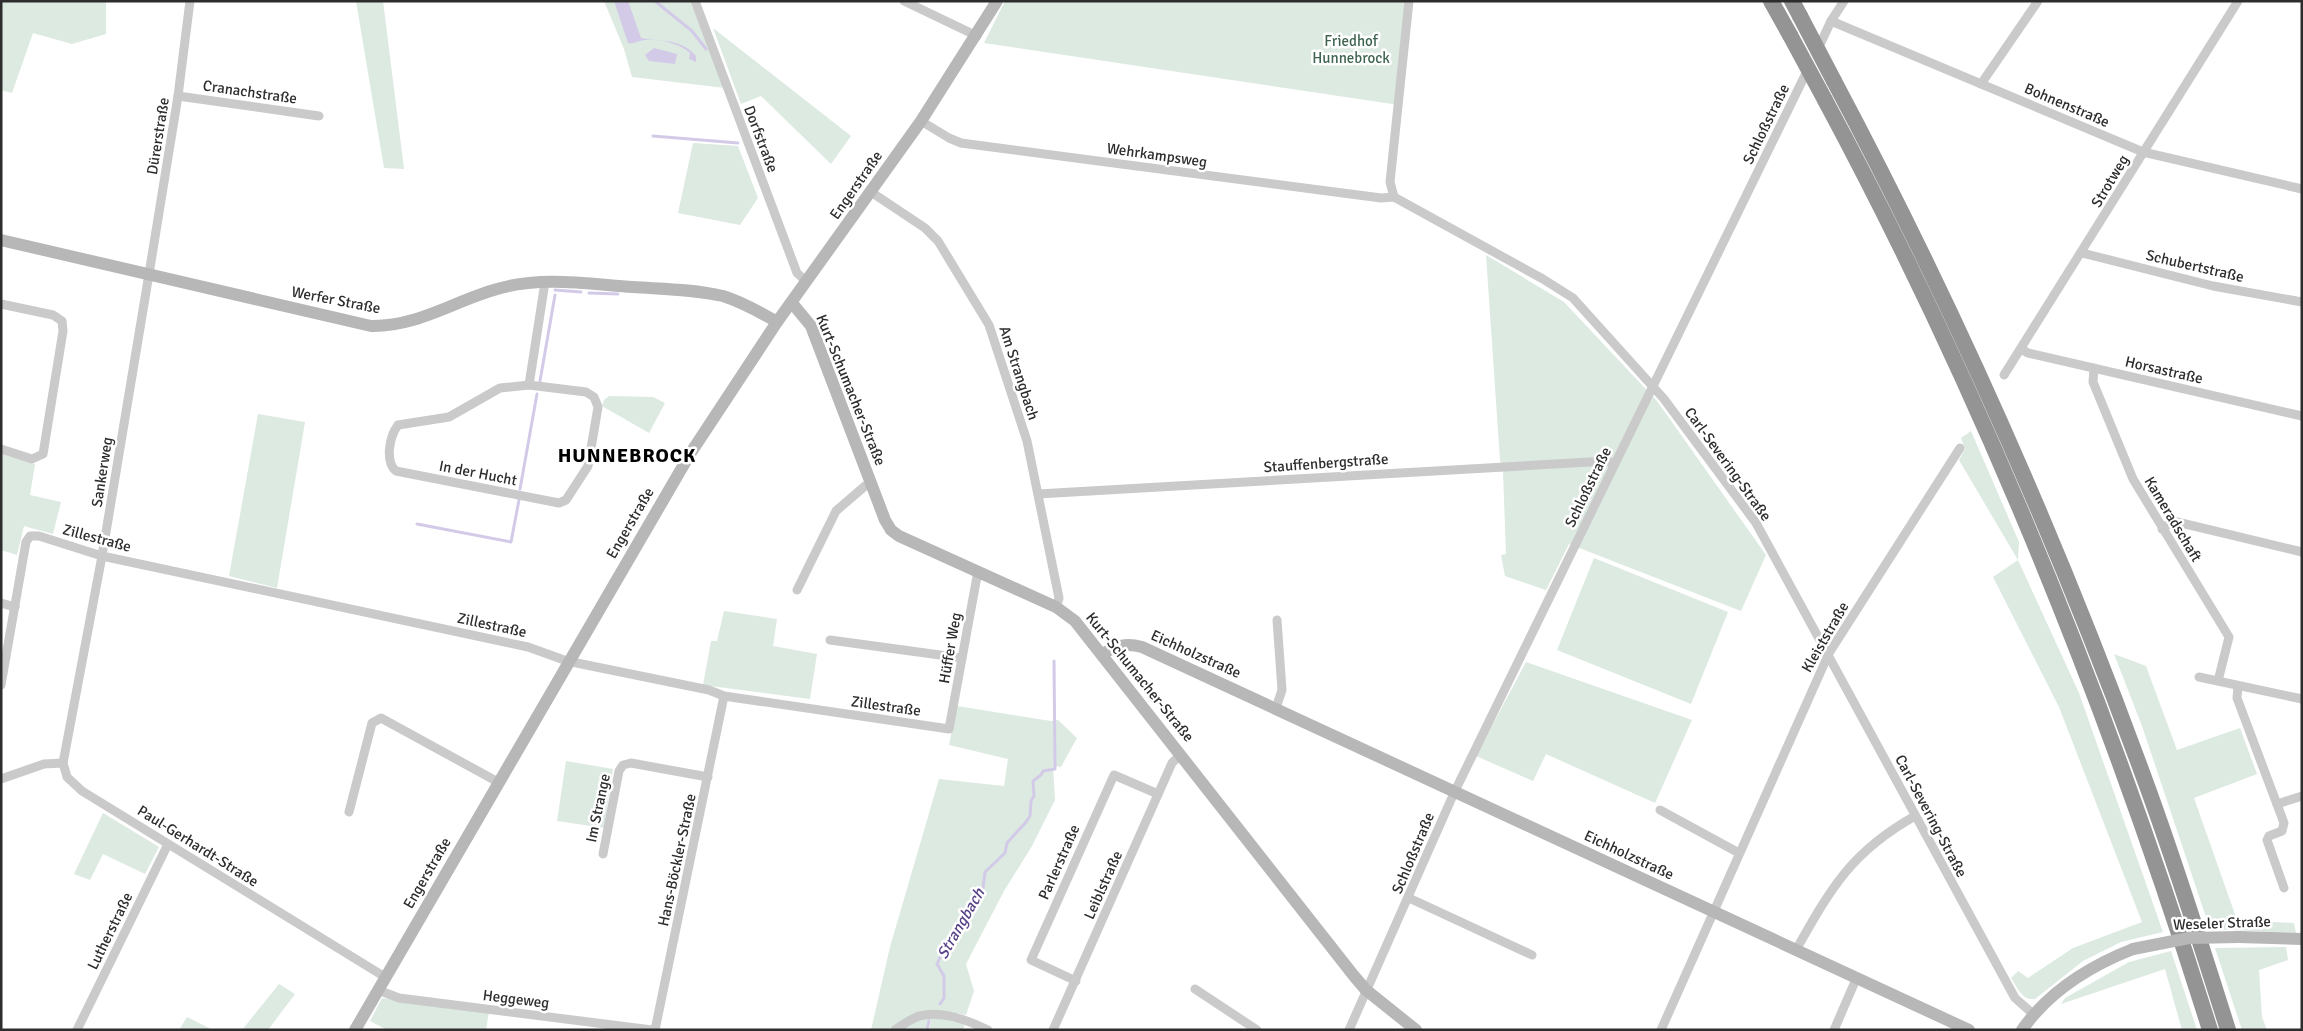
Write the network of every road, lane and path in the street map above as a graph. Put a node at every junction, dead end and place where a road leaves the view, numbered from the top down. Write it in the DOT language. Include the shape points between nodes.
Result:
graph roads {
  1 [pos="190,1"];
  2 [pos="695,1"];
  3 [pos="904,1"];
  4 [pos="997,1"];
  5 [pos="1409,1"];
  6 [pos="1771,1"];
  7 [pos="1792,1"];
  8 [pos="1844,1"];
  9 [pos="2038,1"];
  10 [pos="2238,1"];
  11 [pos="1831,21"];
  12 [pos="977,36"];
  13 [pos="1981,84"];
  14 [pos="178,96"];
  15 [pos="319,116"];
  16 [pos="921,121"];
  17 [pos="2143,152"];
  18 [pos="2302,188"];
  19 [pos="871,192"];
  20 [pos="1394,197"];
  21 [pos="1,240"];
  22 [pos="2082,253"];
  23 [pos="150,274"];
  24 [pos="545,282"];
  25 [pos="807,282"];
  26 [pos="2302,302"];
  27 [pos="792,303"];
  28 [pos="1,304"];
  29 [pos="777,322"];
  30 [pos="2021,349"];
  31 [pos="2094,368"];
  32 [pos="2004,376"];
  33 [pos="1652,384"];
  34 [pos="529,385"];
  35 [pos="2302,416"];
  36 [pos="1960,448"];
  37 [pos="1,449"];
  38 [pos="1615,464"];
  39 [pos="873,485"];
  40 [pos="1038,494"];
  41 [pos="2162,529"];
  42 [pos="2302,552"];
  43 [pos="102,556"];
  44 [pos="978,571"];
  45 [pos="797,590"];
  46 [pos="1,602"];
  47 [pos="15,607"];
  48 [pos="1056,607"];
  49 [pos="1277,620"];
  50 [pos="830,640"];
  51 [pos="1829,653"];
  52 [pos="1103,654"];
  53 [pos="962,658"];
  54 [pos="568,661"];
  55 [pos="2199,676"];
  56 [pos="2218,681"];
  57 [pos="1,686"];
  58 [pos="2238,686"];
  59 [pos="724,696"];
  60 [pos="2302,699"];
  61 [pos="1276,708"];
  62 [pos="949,729"];
  63 [pos="1181,754"];
  64 [pos="63,763"];
  65 [pos="708,777"];
  66 [pos="1,779"];
  67 [pos="498,782"];
  68 [pos="1454,792"];
  69 [pos="1158,794"];
  70 [pos="2302,796"];
  71 [pos="2276,804"];
  72 [pos="1660,810"];
  73 [pos="349,812"];
  74 [pos="1915,816"];
  75 [pos="168,844"];
  76 [pos="1739,853"];
  77 [pos="603,854"];
  78 [pos="2284,888"];
  79 [pos="1409,898"];
  80 [pos="1712,911"];
  81 [pos="2302,939"];
  82 [pos="1796,950"];
  83 [pos="1532,955"];
  84 [pos="385,977"];
  85 [pos="1856,977"];
  86 [pos="1076,981"];
  87 [pos="1195,989"];
  88 [pos="378,990"];
  89 [pos="1366,990"];
  90 [pos="2033,1014"];
  91 [pos="77,1030"];
  92 [pos="354,1030"];
  93 [pos="653,1030"];
  94 [pos="894,1030"];
  95 [pos="988,1030"];
  96 [pos="1053,1030"];
  97 [pos="1257,1030"];
  98 [pos="1349,1030"];
  99 [pos="1416,1030"];
  100 [pos="1661,1030"];
  101 [pos="1834,1030"];
  102 [pos="1969,1030"];
  103 [pos="2022,1030"];
  104 [pos="2210,1030"];
  105 [pos="2228,1030"];
  1 -- 14 [label="street, Dürerstraße"];
  2 -- 25 [label="street, Dorfstraße" via="797,273"];
  3 -- 12 [label="street"];
  4 -- 12 [label="street, Engerstraße"];
  5 -- 20 [label="street" via="1390,182"];
  6 -- 104 [label="highway, bridge" via="1859,164 2001,464 2127,781"];
  7 -- 105 [label="highway, bridge" via="1946,301 2016,456 2080,609 2143,775"];
  8 -- 11 [label="street, Schloßstraße"];
  9 -- 13 [label="street"];
  10 -- 17 [label="street, Strotweg"];
  11 -- 13 [label="street, Bohnenstraße"];
  11 -- 33 [label="street, Schloßstraße"];
  12 -- 16 [label="street, Engerstraße"];
  13 -- 17 [label="street, Bohnenstraße"];
  14 -- 15 [label="street, Cranachstraße"];
  14 -- 23 [label="street, Dürerstraße"];
  16 -- 19 [label="street, Engerstraße"];
  16 -- 20 [label="street, Wehrkampsweg" via="961,143 1381,198"];
  17 -- 18 [label="street, Bohnenstraße"];
  17 -- 22 [label="street, Strotweg"];
  19 -- 25 [label="street, Engerstraße"];
  19 -- 40 [label="street, Am Strangbach" via="925,228 938,242 989,325 1027,441"];
  20 -- 33 [label="street, Carl-Severing-Straße" via="1573,298"];
  21 -- 23 [label="street, Werfer Straße"];
  22 -- 26 [label="street, Schubertstraße" via="2213,286"];
  22 -- 30 [label="street, Strotweg"];
  23 -- 24 [label="street, Werfer Straße" via="371,326 389,327 407,324 497,289"];
  23 -- 43 [label="street, Sankerweg"];
  24 -- 29 [label="street, Werfer Straße" via="699,291 750,306"];
  24 -- 34 [label="street"];
  25 -- 27 [label="street, Engerstraße"];
  27 -- 29 [label="street, Engerstraße"];
  27 -- 39 [label="street, Kurt-Schumacher-Straße" via="811,326"];
  28 -- 37 [label="street" via="53,315 62,321 63,331 43,454 32,458"];
  29 -- 54 [label="street, Engerstraße" via="690,454"];
  30 -- 31 [label="street, Horsastraße"];
  30 -- 32 [label="street, Strotweg"];
  31 -- 35 [label="street, Horsastraße"];
  31 -- 41 [label="street, Kameradschaft" via="2093,382 2133,479"];
  33 -- 38 [label="street, Schloßstraße"];
  33 -- 51 [label="street, Carl-Severing-Straße" via="1756,523"];
  34 -- 34 [label="street, In der Hucht" via="500,388 449,417 398,425 393,431 391,467 396,471 558,503 566,500 588,466 598,407 586,392"];
  36 -- 51 [label="street, Kleiststraße"];
  38 -- 40 [label="street, Stauffenbergstraße" via="1607,461 1498,466"];
  38 -- 68 [label="street, Schloßstraße"];
  39 -- 44 [label="street, Kurt-Schumacher-Straße" via="891,530"];
  39 -- 45 [label="street" via="865,486 836,511"];
  40 -- 48 [label="street, Am Strangbach" via="1059,598"];
  41 -- 42 [label="street" via="2173,521"];
  41 -- 56 [label="street, Kameradschaft" via="2229,637"];
  43 -- 47 [label="street, Zillestraße" via="30,536 26,542"];
  43 -- 54 [label="street, Zillestraße" via="528,647"];
  43 -- 64 [label="street, Sankerweg"];
  44 -- 48 [label="street, Kurt-Schumacher-Straße"];
  44 -- 53 [label="street, Hüffer Weg"];
  46 -- 47 [label="street"];
  47 -- 57 [label="street"];
  48 -- 52 [label="street, Kurt-Schumacher-Straße" via="1075,620"];
  49 -- 61 [label="street" via="1282,690"];
  50 -- 53 [label="street"];
  51 -- 74 [label="street, Carl-Severing-Straße"];
  51 -- 76 [label="street, Kleiststraße"];
  52 -- 61 [label="street, Eichholzstraße" via="1120,645 1142,647"];
  52 -- 63 [label="street, Kurt-Schumacher-Straße"];
  53 -- 62 [label="street, Hüffer Weg"];
  54 -- 59 [label="street, Zillestraße" via="709,690"];
  54 -- 67 [label="street, Engerstraße"];
  55 -- 56 [label="street"];
  56 -- 58 [label="street"];
  58 -- 60 [label="street"];
  58 -- 71 [label="street" via="2237,698"];
  59 -- 62 [label="street, Zillestraße"];
  59 -- 65 [label="street, Hans-Böckler-Straße"];
  61 -- 68 [label="street, Eichholzstraße"];
  63 -- 69 [label="street, Leiblstraße" via="1172,763"];
  63 -- 89 [label="street, Kurt-Schumacher-Straße"];
  64 -- 66 [label="street" via="44,764"];
  64 -- 75 [label="street, Paul-Gerhardt-Straße" via="66,777 82,791"];
  65 -- 77 [label="street, Im Strange" via="631,763 623,765 619,771"];
  65 -- 93 [label="street, Hans-Böckler-Straße"];
  67 -- 73 [label="street" via="381,718 372,723"];
  67 -- 84 [label="street, Engerstraße"];
  68 -- 79 [label="street, Schloßstraße"];
  68 -- 80 [label="street, Eichholzstraße"];
  69 -- 86 [label="street, Leiblstraße"];
  69 -- 86 [label="street, Parlerstraße" via="1114,775 1031,960"];
  70 -- 71 [label="street"];
  71 -- 78 [label="street" via="2284,824 2282,831 2267,840"];
  72 -- 76 [label="street"];
  74 -- 82 [label="street" via="1854,860 1837,880"];
  74 -- 90 [label="street, Carl-Severing-Straße" via="2015,998"];
  75 -- 84 [label="street, Paul-Gerhardt-Straße"];
  75 -- 91 [label="street, Lutherstraße"];
  76 -- 80 [label="street, Kleiststraße"];
  79 -- 83 [label="street"];
  79 -- 89 [label="street, Schloßstraße"];
  80 -- 82 [label="street, Eichholzstraße"];
  80 -- 100 [label="street, Kleiststraße"];
  81 -- 90 [label="street, Weseler Straße, bridge" via="2189,938 2134,949 2109,958 2075,978"];
  82 -- 85 [label="street, Eichholzstraße"];
  84 -- 88 [label="street, Engerstraße"];
  85 -- 101 [label="street"];
  85 -- 102 [label="street, Eichholzstraße"];
  86 -- 96 [label="street, Leiblstraße"];
  87 -- 97 [label="street"];
  88 -- 92 [label="street, Engerstraße"];
  88 -- 93 [label="street, Heggeweg" via="398,998"];
  89 -- 98 [label="street, Schloßstraße"];
  89 -- 99 [label="street, Kurt-Schumacher-Straße"];
  90 -- 103 [label="street, Weseler Straße"];
  94 -- 95 [label="street" via="918,1016 931,1015 950,1016"];
}
